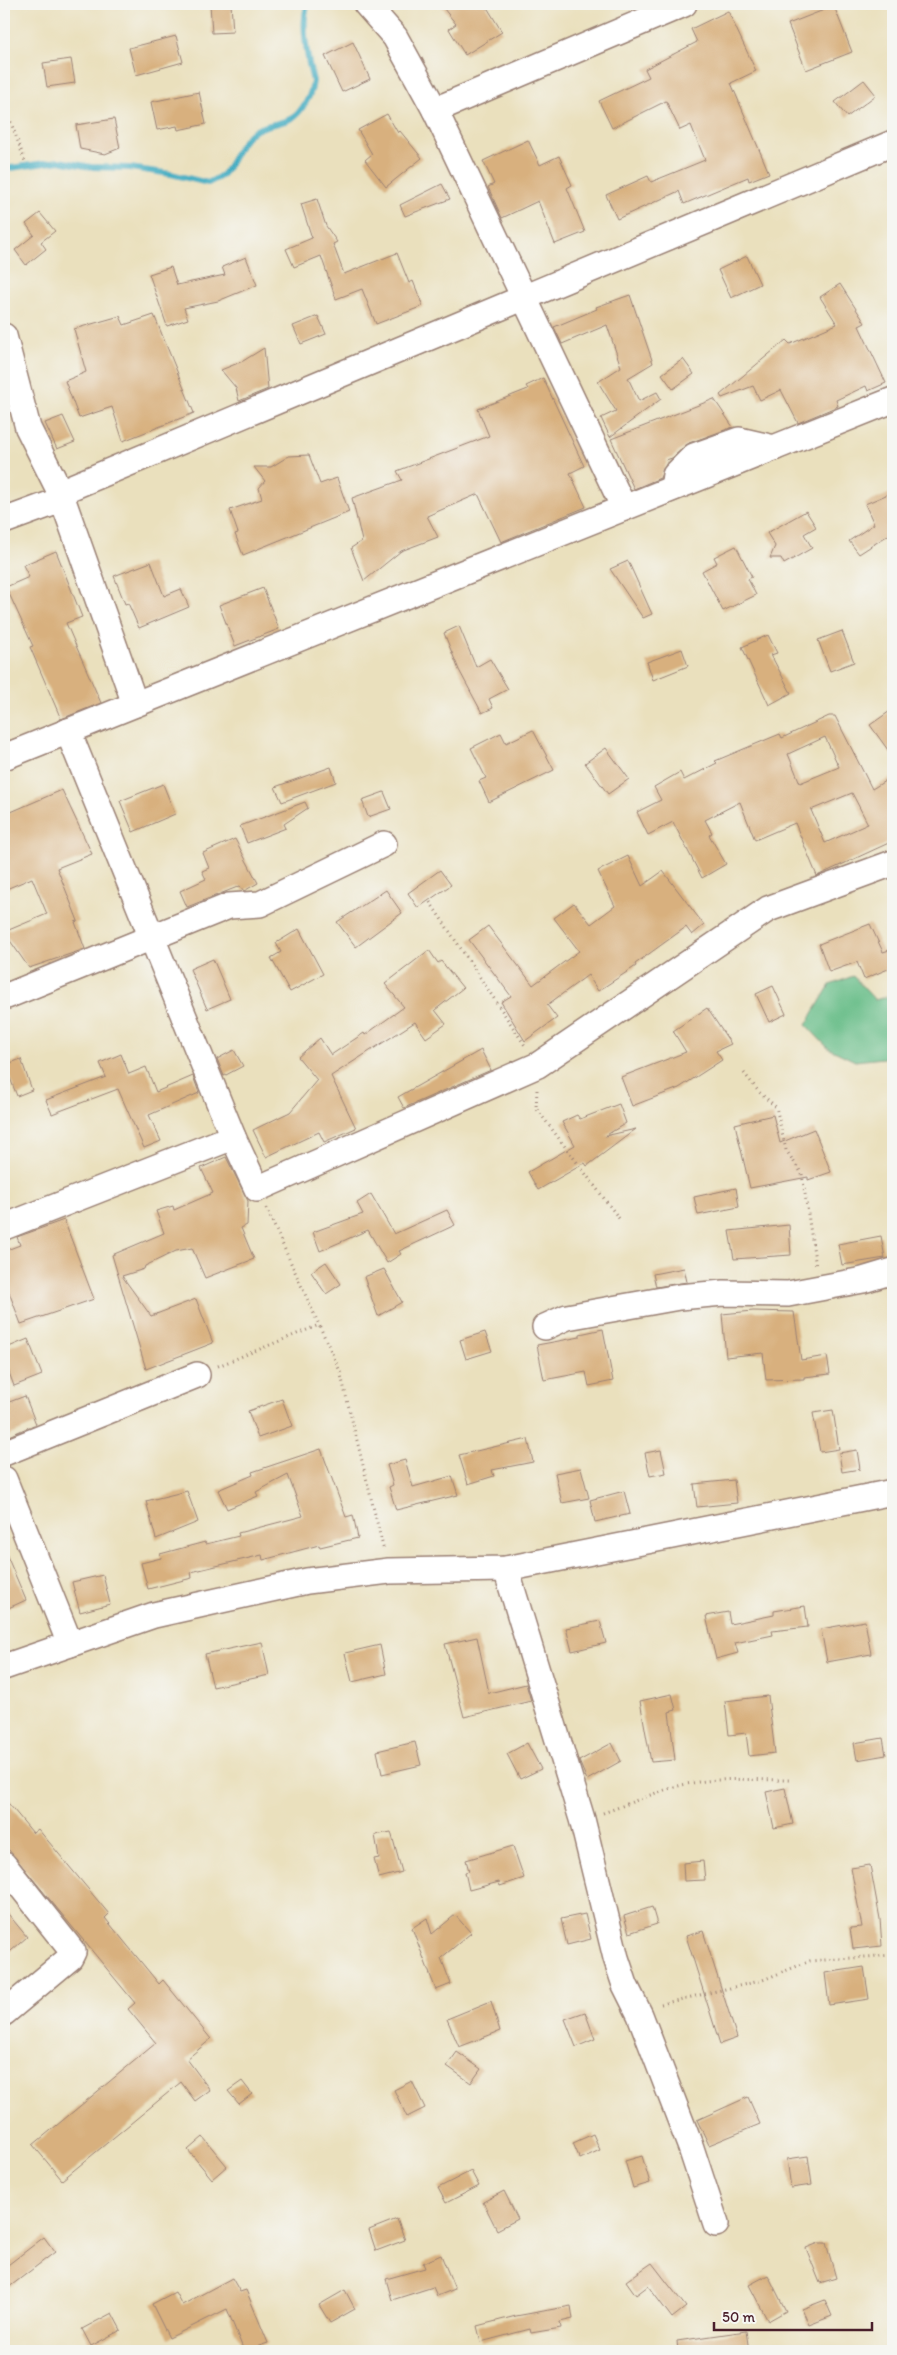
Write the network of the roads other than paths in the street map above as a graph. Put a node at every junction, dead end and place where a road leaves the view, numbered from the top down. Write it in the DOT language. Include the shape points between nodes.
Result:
graph roads {
  1 [pos="366,4"];
  2 [pos="684,4"];
  3 [pos="435,110"];
  4 [pos="893,143"];
  5 [pos="523,298"];
  6 [pos="4,336"];
  7 [pos="893,400"];
  8 [pos="60,496"];
  9 [pos="624,508"];
  10 [pos="4,521"];
  11 [pos="135,704"];
  12 [pos="68,731"];
  13 [pos="4,756"];
  14 [pos="384,844"];
  15 [pos="893,863"];
  16 [pos="152,936"];
  17 [pos="7,996"];
  18 [pos="234,1138"];
  19 [pos="4,1227"];
  20 [pos="893,1271"];
  21 [pos="545,1327"];
  22 [pos="197,1375"];
  23 [pos="4,1453"];
  24 [pos="4,1479"];
  25 [pos="893,1492"];
  26 [pos="506,1569"];
  27 [pos="70,1644"];
  28 [pos="4,1667"];
  29 [pos="4,1865"];
  30 [pos="4,2013"];
  31 [pos="716,2224"];
  1 -- 3 [label="street" via="394,37"];
  2 -- 3 [label="street"];
  3 -- 5 [label="street"];
  4 -- 5 [label="street"];
  5 -- 8 [label="street"];
  5 -- 9 [label="street"];
  6 -- 8 [label="street" via="28,428"];
  7 -- 9 [label="street"];
  8 -- 10 [label="street"];
  8 -- 11 [label="street"];
  9 -- 11 [label="street"];
  11 -- 12 [label="street"];
  12 -- 13 [label="street"];
  12 -- 16 [label="street"];
  14 -- 16 [label="street" via="260,904 229,906"];
  15 -- 18 [label="street" via="768,909 538,1065 257,1189"];
  16 -- 17 [label="street"];
  16 -- 18 [label="street"];
  18 -- 19 [label="street"];
  20 -- 21 [label="street" via="788,1294 723,1293 679,1297 566,1317"];
  22 -- 23 [label="street"];
  24 -- 27 [label="street"];
  25 -- 26 [label="street"];
  26 -- 27 [label="street" via="389,1571 307,1581 154,1615"];
  26 -- 31 [label="street" via="582,1819 624,1984 640,2015 691,2148"];
  27 -- 28 [label="street"];
  29 -- 30 [label="street" via="73,1952 70,1958"];
}
